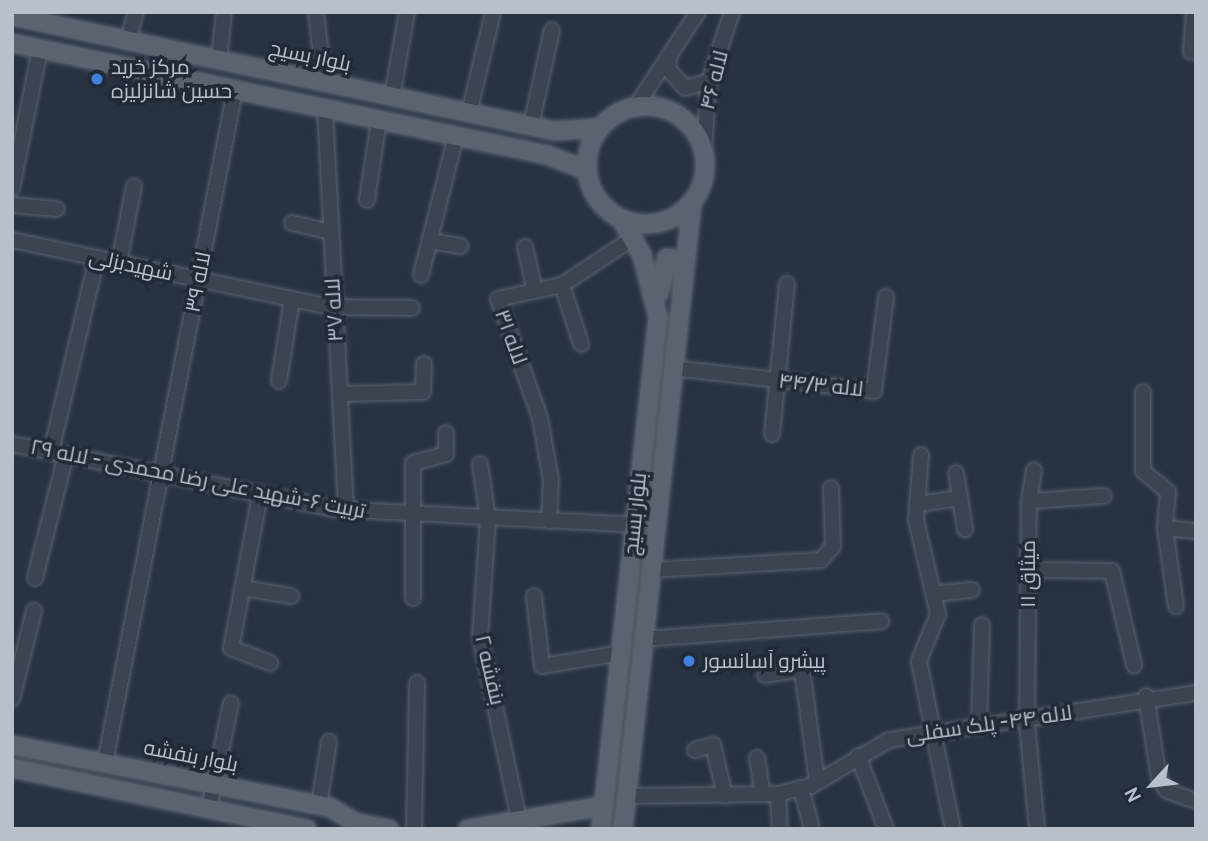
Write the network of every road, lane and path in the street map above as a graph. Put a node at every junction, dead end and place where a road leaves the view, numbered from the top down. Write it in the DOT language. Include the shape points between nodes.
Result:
graph roads {
  1 [pos="135,12"];
  2 [pos="223,12"];
  3 [pos="316,12"];
  4 [pos="407,12"];
  5 [pos="494,12"];
  6 [pos="698,12"];
  7 [pos="732,12"];
  8 [pos="1194,12"];
  9 [pos="12,16"];
  10 [pos="39,17"];
  11 [pos="552,30"];
  12 [pos="128,41"];
  13 [pos="12,43"];
  14 [pos="40,48"];
  15 [pos="1191,52"];
  16 [pos="669,56"];
  17 [pos="219,60"];
  18 [pos="709,81"];
  19 [pos="324,82"];
  20 [pos="234,90"];
  21 [pos="392,97"];
  22 [pos="636,106"];
  23 [pos="325,109"];
  24 [pos="469,113"];
  25 [pos="379,120"];
  26 [pos="531,126"];
  27 [pos="599,128"];
  28 [pos="555,131"];
  29 [pos="456,136"];
  30 [pos="704,149"];
  31 [pos="547,156"];
  32 [pos="586,170"];
  33 [pos="134,186"];
  34 [pos="12,188"];
  35 [pos="367,200"];
  36 [pos="692,203"];
  37 [pos="12,205"];
  38 [pos="57,209"];
  39 [pos="621,219"];
  40 [pos="292,223"];
  41 [pos="331,232"];
  42 [pos="633,238"];
  43 [pos="12,240"];
  44 [pos="429,241"];
  45 [pos="461,246"];
  46 [pos="525,247"];
  47 [pos="97,258"];
  48 [pos="685,262"];
  49 [pos="119,263"];
  50 [pos="421,275"];
  51 [pos="198,279"];
  52 [pos="787,284"];
  53 [pos="562,285"];
  54 [pos="535,291"];
  55 [pos="886,297"];
  56 [pos="292,299"];
  57 [pos="331,307"];
  58 [pos="412,308"];
  59 [pos="659,317"];
  60 [pos="580,344"];
  61 [pos="424,363"];
  62 [pos="673,368"];
  63 [pos="777,380"];
  64 [pos="279,381"];
  65 [pos="1143,392"];
  66 [pos="340,394"];
  67 [pos="446,433"];
  68 [pos="772,434"];
  69 [pos="12,444"];
  70 [pos="59,453"];
  71 [pos="921,455"];
  72 [pos="480,464"];
  73 [pos="1034,470"];
  74 [pos="956,473"];
  75 [pos="161,474"];
  76 [pos="831,488"];
  77 [pos="260,495"];
  78 [pos="1104,496"];
  79 [pos="961,498"];
  80 [pos="1029,501"];
  81 [pos="917,504"];
  82 [pos="346,511"];
  83 [pos="414,516"];
  84 [pos="488,519"];
  85 [pos="548,521"];
  86 [pos="635,525"];
  87 [pos="1165,528"];
  88 [pos="965,529"];
  89 [pos="1196,531"];
  90 [pos="652,570"];
  91 [pos="1028,570"];
  92 [pos="35,578"];
  93 [pos="242,588"];
  94 [pos="972,590"];
  95 [pos="933,594"];
  96 [pos="291,596"];
  97 [pos="534,596"];
  98 [pos="413,598"];
  99 [pos="1176,606"];
  100 [pos="34,611"];
  101 [pos="881,621"];
  102 [pos="982,625"];
  103 [pos="644,639"];
  104 [pos="621,653"];
  105 [pos="270,663"];
  106 [pos="1134,665"];
  107 [pos="765,674"];
  108 [pos="417,683"];
  109 [pos="1196,693"];
  110 [pos="1146,696"];
  111 [pos="12,699"];
  112 [pos="231,703"];
  113 [pos="1027,723"];
  114 [pos="979,726"];
  115 [pos="930,730"];
  116 [pos="329,742"];
  117 [pos="12,745"];
  118 [pos="695,750"];
  119 [pos="858,756"];
  120 [pos="757,758"];
  121 [pos="105,764"];
  122 [pos="12,768"];
  123 [pos="817,782"];
  124 [pos="214,783"];
  125 [pos="801,788"];
  126 [pos="762,794"];
  127 [pos="778,794"];
  128 [pos="627,796"];
  129 [pos="725,796"];
  130 [pos="1196,801"];
  131 [pos="319,805"];
  132 [pos="603,806"];
  133 [pos="209,809"];
  134 [pos="519,820"];
  135 [pos="353,826"];
  136 [pos="307,829"];
  137 [pos="389,829"];
  138 [pos="414,829"];
  139 [pos="469,829"];
  140 [pos="601,829"];
  141 [pos="623,829"];
  142 [pos="780,829"];
  143 [pos="812,829"];
  144 [pos="886,829"];
  145 [pos="953,829"];
  146 [pos="1037,829"];
  1 -- 12 [label="street"];
  2 -- 17 [label="street"];
  3 -- 19 [label="street"];
  4 -- 21 [label="street"];
  5 -- 24 [label="street"];
  6 -- 16 [label="street"];
  7 -- 18 [label="street, لاله ۴۶"];
  8 -- 15 [label="street"];
  9 -- 10 [label="main road, بلوار بسیج"];
  10 -- 12 [label="main road, بلوار بسیج"];
  11 -- 26 [label="street"];
  12 -- 17 [label="main road, بلوار بسیج"];
  13 -- 14 [label="main road"];
  14 -- 20 [label="main road"];
  14 -- 34 [label="street"];
  16 -- 18 [label="street" via="674,81 685,88"];
  16 -- 22 [label="street"];
  17 -- 19 [label="main road, بلوار بسیج"];
  18 -- 30 [label="street, لاله ۴۶"];
  19 -- 21 [label="main road, بلوار بسیج"];
  20 -- 23 [label="main road"];
  20 -- 51 [label="street, لاله ۳۹"];
  21 -- 24 [label="main road, بلوار بسیج"];
  22 -- 27 [label="main road"];
  22 -- 30 [label="main road" via="670,110 696,133"];
  23 -- 25 [label="main road"];
  23 -- 41 [label="street, لاله ۳۷"];
  24 -- 26 [label="main road, بلوار بسیج"];
  25 -- 29 [label="main road"];
  25 -- 35 [label="street"];
  26 -- 28 [label="main road, بلوار بسیج"];
  27 -- 28 [label="main road, بلوار بسیج"];
  27 -- 32 [label="main road"];
  28 -- 31 [label="main road" via="557,143"];
  29 -- 31 [label="main road"];
  29 -- 44 [label="street"];
  30 -- 36 [label="main road" via="702,187"];
  31 -- 32 [label="main road"];
  32 -- 39 [label="main road" via="597,199"];
  33 -- 49 [label="street"];
  36 -- 39 [label="main road" via="659,223"];
  36 -- 48 [label="main road, بلوار بسیج"];
  37 -- 38 [label="street"];
  39 -- 42 [label="main road, بلوار بسیج"];
  40 -- 41 [label="street"];
  41 -- 57 [label="street, لاله ۳۷"];
  42 -- 53 [label="street, لاله ۳۱"];
  42 -- 59 [label="main road, بلوار بسیج"];
  43 -- 47 [label="street, شهیدبزلی"];
  44 -- 45 [label="street"];
  44 -- 50 [label="street"];
  46 -- 54 [label="street"];
  47 -- 49 [label="street, شهیدبزلی"];
  47 -- 70 [label="street"];
  48 -- 59 [label="main road" via="667,258 660,270"];
  48 -- 62 [label="main road, بلوار بسیج"];
  49 -- 51 [label="street, شهیدبزلی"];
  51 -- 56 [label="street, شهیدبزلی"];
  51 -- 75 [label="street, لاله ۳۹"];
  52 -- 63 [label="street"];
  53 -- 54 [label="street, لاله ۳۱"];
  53 -- 60 [label="street"];
  54 -- 85 [label="street, لاله ۳۱" via="498,299 540,418 551,480"];
  55 -- 63 [label="street, لاله ۴۴/۳" via="874,391"];
  56 -- 57 [label="street, شهیدبزلی"];
  56 -- 64 [label="street"];
  57 -- 58 [label="street, شهیدبزلی"];
  57 -- 66 [label="street, لاله ۳۷"];
  59 -- 86 [label="main road, بلوار بسیج"];
  61 -- 66 [label="street" via="423,392"];
  62 -- 63 [label="street, لاله ۴۴/۳"];
  62 -- 90 [label="main road, بلوار بسیج"];
  63 -- 68 [label="street"];
  65 -- 87 [label="street" via="1143,471 1168,492"];
  66 -- 82 [label="street, لاله ۳۷"];
  67 -- 83 [label="street" via="446,454 413,463"];
  69 -- 70 [label="street, تربیت ۶-شهید علی رضا محمدی - لاله ۲۹"];
  70 -- 75 [label="street, تربیت ۶-شهید علی رضا محمدی - لاله ۲۹"];
  70 -- 92 [label="street"];
  71 -- 81 [label="street"];
  72 -- 84 [label="street, بنفشه ۲"];
  73 -- 80 [label="street, میثاق ۱۱"];
  74 -- 79 [label="street"];
  75 -- 77 [label="street, تربیت ۶-شهید علی رضا محمدی - لاله ۲۹"];
  75 -- 121 [label="street, لاله ۳۹"];
  76 -- 90 [label="street" via="833,547 821,560"];
  77 -- 82 [label="street, تربیت ۶-شهید علی رضا محمدی - لاله ۲۹"];
  77 -- 93 [label="street"];
  78 -- 80 [label="street"];
  79 -- 81 [label="street"];
  79 -- 88 [label="street"];
  80 -- 91 [label="street, میثاق ۱۱"];
  81 -- 95 [label="street"];
  82 -- 83 [label="street, تربیت ۶-شهید علی رضا محمدی - لاله ۲۹"];
  83 -- 84 [label="street, تربیت ۶-شهید علی رضا محمدی - لاله ۲۹"];
  83 -- 98 [label="street"];
  84 -- 85 [label="street, تربیت ۶-شهید علی رضا محمدی - لاله ۲۹"];
  84 -- 134 [label="street, بنفشه ۲" via="480,636"];
  85 -- 86 [label="street, تربیت ۶-شهید علی رضا محمدی - لاله ۲۹"];
  86 -- 104 [label="main road, بلوار بسیج"];
  87 -- 89 [label="street"];
  87 -- 99 [label="street"];
  90 -- 103 [label="main road, بلوار بسیج"];
  91 -- 106 [label="street" via="1112,570"];
  91 -- 113 [label="street, میثاق ۱۱"];
  93 -- 96 [label="street"];
  93 -- 105 [label="street" via="231,648"];
  94 -- 95 [label="street"];
  95 -- 115 [label="street" via="938,614 919,661"];
  97 -- 104 [label="street" via="542,666"];
  100 -- 111 [label="street"];
  101 -- 103 [label="street"];
  102 -- 114 [label="street"];
  103 -- 128 [label="main road, بلوار بسیج"];
  104 -- 132 [label="main road, بلوار بسیج"];
  107 -- 123 [label="street" via="802,669"];
  108 -- 138 [label="street"];
  109 -- 110 [label="street, لاله ۴۴- پلک سفلی"];
  110 -- 113 [label="street, لاله ۴۴- پلک سفلی"];
  110 -- 130 [label="street" via="1159,778 1167,791"];
  112 -- 124 [label="street"];
  113 -- 114 [label="street, لاله ۴۴- پلک سفلی"];
  113 -- 146 [label="street, میثاق ۱۱"];
  114 -- 115 [label="street, لاله ۴۴- پلک سفلی"];
  115 -- 119 [label="street, لاله ۴۴- پلک سفلی" via="877,744"];
  115 -- 145 [label="street"];
  116 -- 131 [label="street"];
  117 -- 121 [label="main road, بلوار بنفشه"];
  118 -- 129 [label="street" via="713,745"];
  119 -- 123 [label="street, لاله ۴۴- پلک سفلی"];
  119 -- 144 [label="street"];
  120 -- 126 [label="street"];
  121 -- 124 [label="main road, بلوار بنفشه"];
  122 -- 133 [label="main road"];
  123 -- 125 [label="street, لاله ۴۴- پلک سفلی"];
  124 -- 131 [label="main road, بلوار بنفشه"];
  124 -- 133 [label="street"];
  125 -- 127 [label="street, لاله ۴۴- پلک سفلی"];
  125 -- 143 [label="street"];
  126 -- 127 [label="street, لاله ۴۴- پلک سفلی"];
  126 -- 129 [label="street, لاله ۴۴- پلک سفلی"];
  127 -- 142 [label="street"];
  128 -- 129 [label="street, لاله ۴۴- پلک سفلی"];
  128 -- 141 [label="main road, بلوار بسیج"];
  131 -- 135 [label="main road, بلوار بنفشه"];
  132 -- 134 [label="main road"];
  132 -- 140 [label="main road, بلوار بسیج"];
  133 -- 136 [label="main road"];
  134 -- 139 [label="main road"];
  135 -- 137 [label="main road, بلوار بنفشه"];
}
